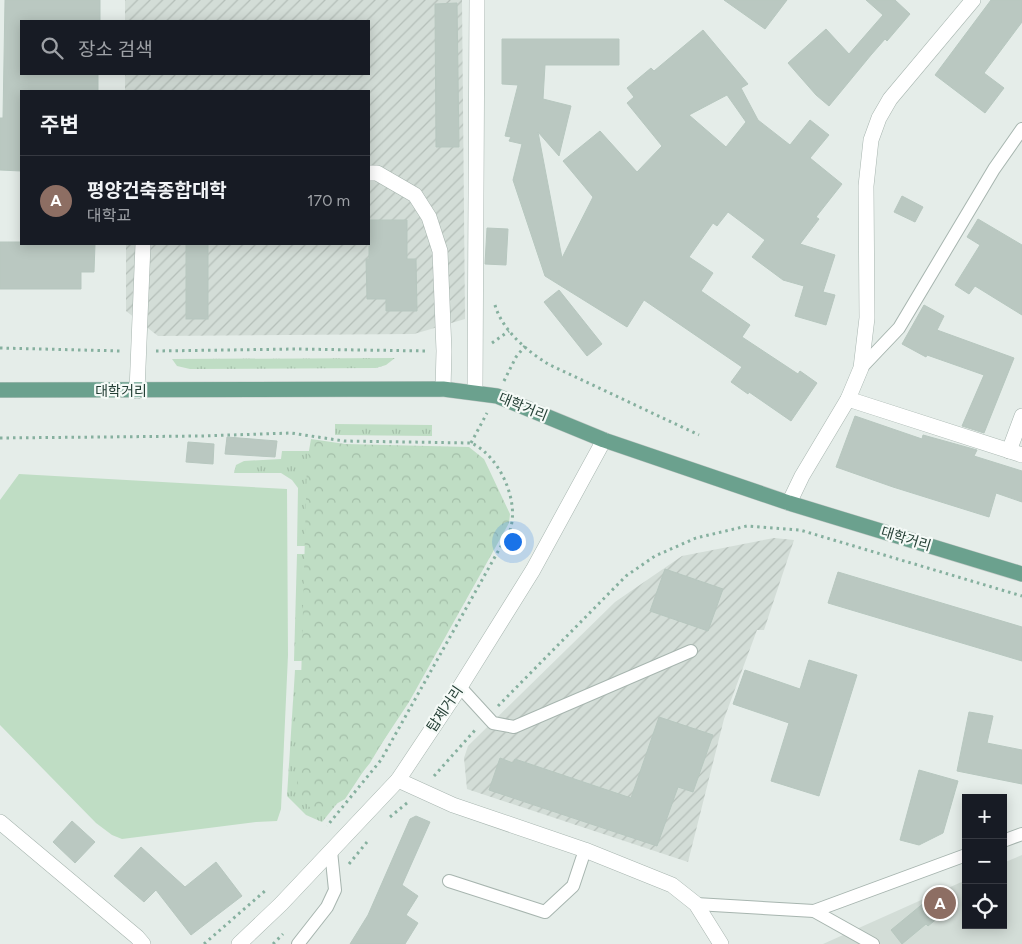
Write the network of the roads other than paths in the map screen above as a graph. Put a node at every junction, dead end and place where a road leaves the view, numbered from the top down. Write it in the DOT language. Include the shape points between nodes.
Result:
graph roads {
  1 [pos="477,0"];
  2 [pos="973,0"];
  3 [pos="1022,129"];
  4 [pos="370,174"];
  5 [pos="143,245"];
  6 [pos="861,368"];
  7 [pos="443,389"];
  8 [pos="0,390"];
  9 [pos="138,391"];
  10 [pos="475,392"];
  11 [pos="848,399"];
  12 [pos="1022,416"];
  13 [pos="604,440"];
  14 [pos="1015,453"];
  15 [pos="789,503"];
  16 [pos="1022,574"];
  17 [pos="691,652"];
  18 [pos="460,687"];
  19 [pos="398,780"];
  20 [pos="0,822"];
  21 [pos="1022,834"];
  22 [pos="1007,840"];
  23 [pos="585,850"];
  24 [pos="331,851"];
  25 [pos="962,856"];
  26 [pos="449,881"];
  27 [pos="696,904"];
  28 [pos="814,911"];
  29 [pos="143,944"];
  30 [pos="239,944"];
  31 [pos="298,944"];
  32 [pos="721,944"];
  33 [pos="873,944"];
  1 -- 10 [label="street"];
  2 -- 6 [label="street" via="890,99 871,140 866,186 867,318"];
  3 -- 6 [label="lane" via="994,169 899,328"];
  4 -- 7 [label="street" via="377,173 415,195 430,217 440,251"];
  5 -- 9 [label="street"];
  6 -- 11 [label="street"];
  7 -- 9 [label="main road, 대학거리"];
  7 -- 10 [label="main road, 대학거리"];
  8 -- 9 [label="main road, 대학거리"];
  10 -- 13 [label="main road, 대학거리" via="497,396"];
  11 -- 14 [label="street"];
  11 -- 15 [label="street"];
  12 -- 14 [label="street"];
  13 -- 15 [label="main road, 대학거리"];
  13 -- 18 [label="street, 탑제거리" via="533,570"];
  15 -- 16 [label="main road, 대학거리"];
  17 -- 18 [label="lane" via="514,727 493,724"];
  18 -- 19 [label="street, 탑제거리"];
  19 -- 23 [label="street" via="453,805"];
  19 -- 24 [label="street, 탑제거리"];
  20 -- 29 [label="street"];
  21 -- 22 [label="lane"];
  23 -- 26 [label="lane" via="572,886 545,912"];
  23 -- 27 [label="street" via="672,885"];
  24 -- 30 [label="street, 탑제거리"];
  24 -- 31 [label="lane" via="336,890 328,907"];
  25 -- 28 [label="lane"];
  27 -- 28 [label="lane"];
  27 -- 32 [label="street"];
  28 -- 33 [label="lane"];
}
